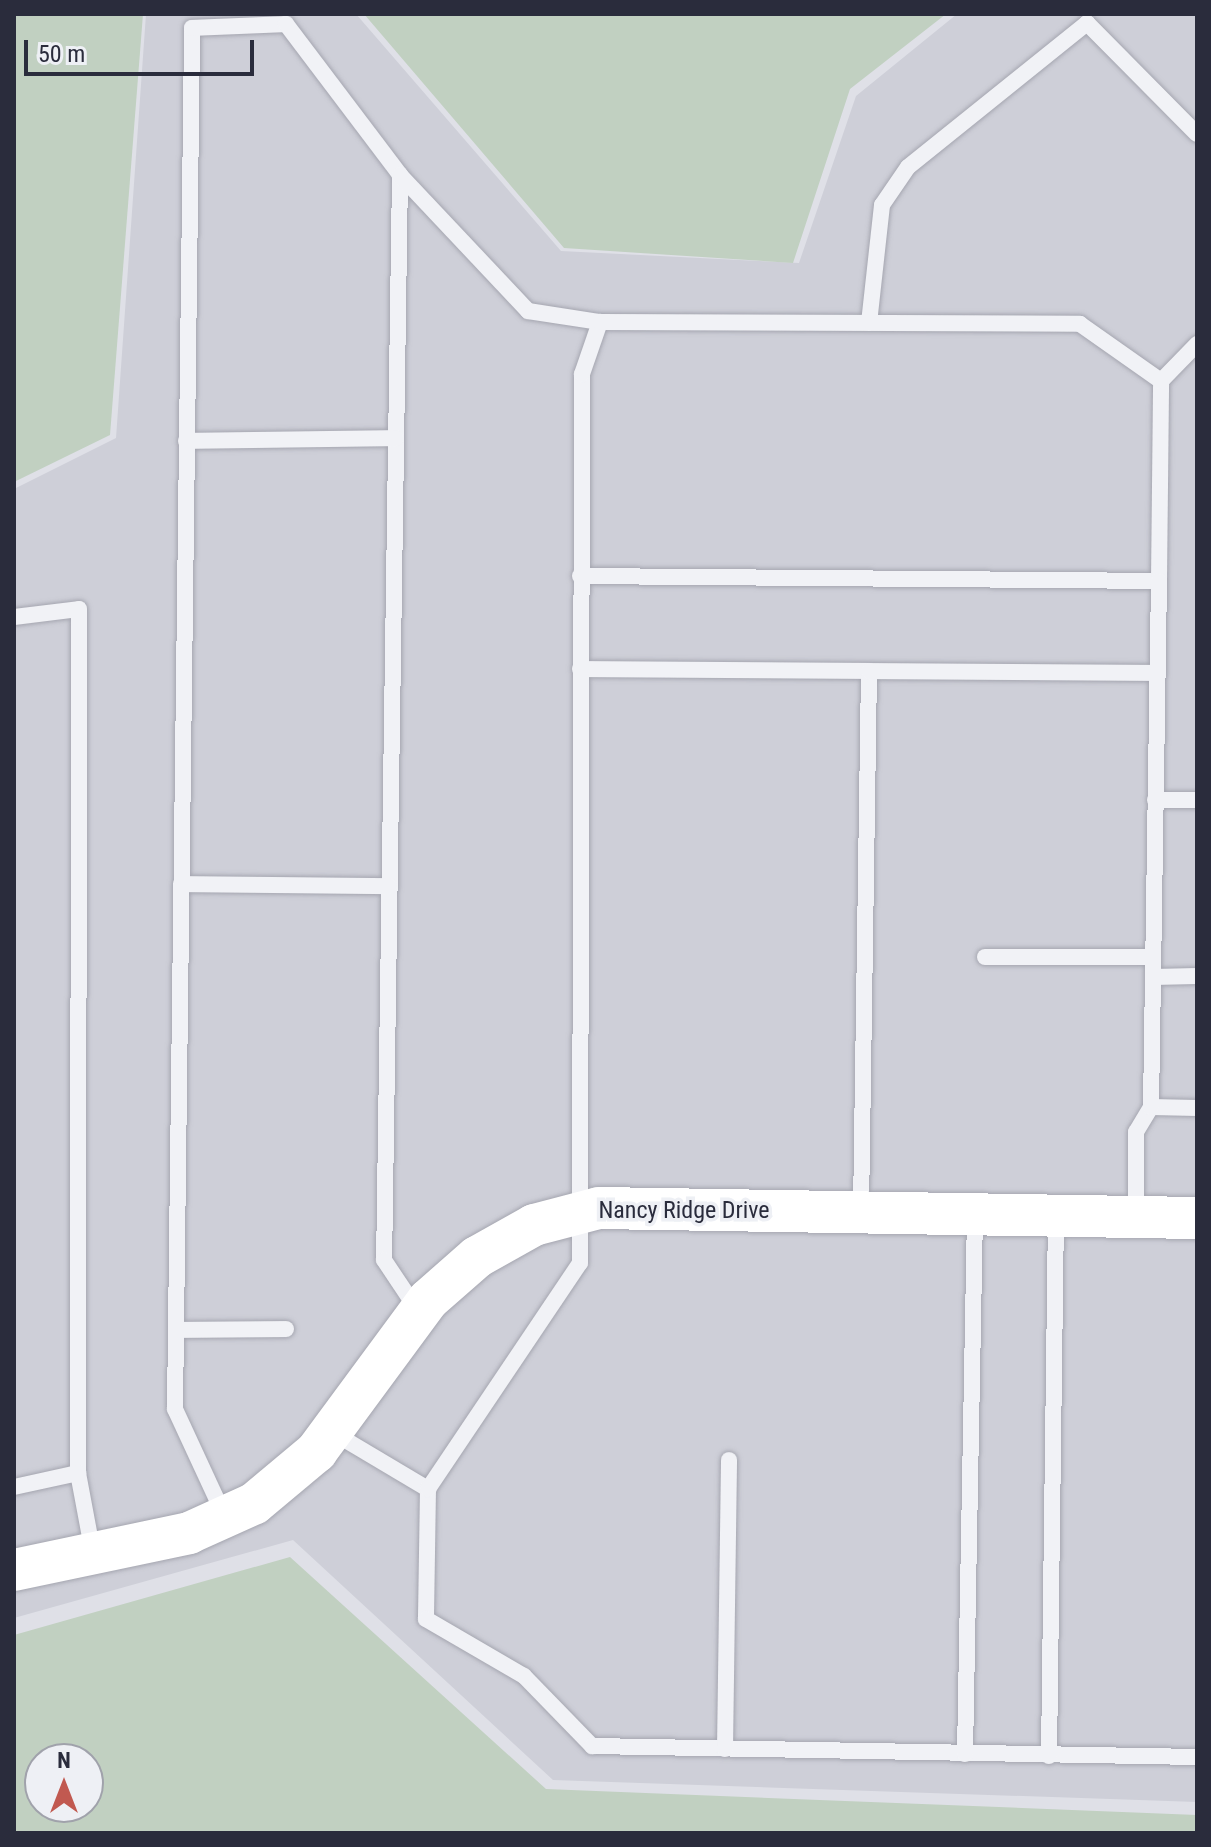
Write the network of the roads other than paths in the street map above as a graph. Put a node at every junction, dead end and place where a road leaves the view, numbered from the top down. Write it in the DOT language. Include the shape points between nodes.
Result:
graph roads {
  1 [pos="1197,134"];
  2 [pos="400,175"];
  3 [pos="600,322"];
  4 [pos="869,323"];
  5 [pos="1197,344"];
  6 [pos="1161,381"];
  7 [pos="396,438"];
  8 [pos="186,441"];
  9 [pos="580,576"];
  10 [pos="1159,581"];
  11 [pos="14,617"];
  12 [pos="580,669"];
  13 [pos="869,671"];
  14 [pos="1157,673"];
  15 [pos="1155,800"];
  16 [pos="1197,800"];
  17 [pos="181,884"];
  18 [pos="389,886"];
  19 [pos="985,957"];
  20 [pos="1153,957"];
  21 [pos="1197,976"];
  22 [pos="1153,977"];
  23 [pos="1151,1107"];
  24 [pos="1197,1108"];
  25 [pos="861,1212"];
  26 [pos="576,1214"];
  27 [pos="975,1214"];
  28 [pos="1056,1216"];
  29 [pos="1136,1217"];
  30 [pos="1197,1218"];
  31 [pos="419,1313"];
  32 [pos="286,1329"];
  33 [pos="176,1330"];
  34 [pos="331,1431"];
  35 [pos="729,1460"];
  36 [pos="78,1473"];
  37 [pos="14,1487"];
  38 [pos="428,1489"];
  39 [pos="225,1517"];
  40 [pos="93,1553"];
  41 [pos="14,1570"];
  42 [pos="725,1749"];
  43 [pos="965,1754"];
  44 [pos="1049,1756"];
  45 [pos="1197,1757"];
  1 -- 4 [label="lane" via="1087,23 908,167 882,205"];
  2 -- 3 [label="lane" via="528,311"];
  2 -- 7 [label="lane"];
  2 -- 8 [label="lane" via="286,24 192,28"];
  3 -- 4 [label="lane"];
  3 -- 9 [label="lane" via="582,374"];
  4 -- 6 [label="lane" via="1080,324"];
  5 -- 6 [label="lane"];
  6 -- 10 [label="lane"];
  7 -- 8 [label="lane"];
  7 -- 18 [label="lane"];
  8 -- 17 [label="lane"];
  9 -- 10 [label="lane"];
  9 -- 12 [label="lane"];
  10 -- 14 [label="lane"];
  11 -- 36 [label="lane" via="79,609"];
  12 -- 13 [label="lane"];
  12 -- 26 [label="lane"];
  13 -- 14 [label="lane"];
  13 -- 25 [label="lane"];
  14 -- 15 [label="lane"];
  15 -- 16 [label="lane"];
  15 -- 20 [label="lane"];
  17 -- 18 [label="lane"];
  17 -- 33 [label="lane"];
  18 -- 31 [label="lane" via="384,1260"];
  19 -- 20 [label="lane"];
  20 -- 22 [label="lane"];
  21 -- 22 [label="lane"];
  22 -- 23 [label="lane"];
  23 -- 24 [label="lane"];
  23 -- 29 [label="lane" via="1136,1132"];
  25 -- 26 [label="street, Nancy Ridge Drive" via="599,1208"];
  25 -- 27 [label="street, Nancy Ridge Drive"];
  26 -- 31 [label="street, Nancy Ridge Drive" via="534,1225 477,1257"];
  26 -- 38 [label="lane" via="580,1263"];
  27 -- 28 [label="street, Nancy Ridge Drive"];
  27 -- 43 [label="lane"];
  28 -- 29 [label="street, Nancy Ridge Drive"];
  28 -- 44 [label="lane"];
  29 -- 30 [label="street, Nancy Ridge Drive"];
  31 -- 34 [label="street, Nancy Ridge Drive"];
  32 -- 33 [label="lane"];
  33 -- 39 [label="lane" via="175,1409"];
  34 -- 38 [label="lane"];
  34 -- 39 [label="street, Nancy Ridge Drive" via="255,1503"];
  35 -- 42 [label="lane"];
  36 -- 37 [label="lane"];
  36 -- 40 [label="lane"];
  38 -- 42 [label="lane" via="426,1619 524,1676 592,1746"];
  39 -- 40 [label="street, Nancy Ridge Drive" via="189,1533"];
  40 -- 41 [label="street, Nancy Ridge Drive"];
  42 -- 43 [label="lane"];
  43 -- 44 [label="lane"];
  44 -- 45 [label="lane"];
}
